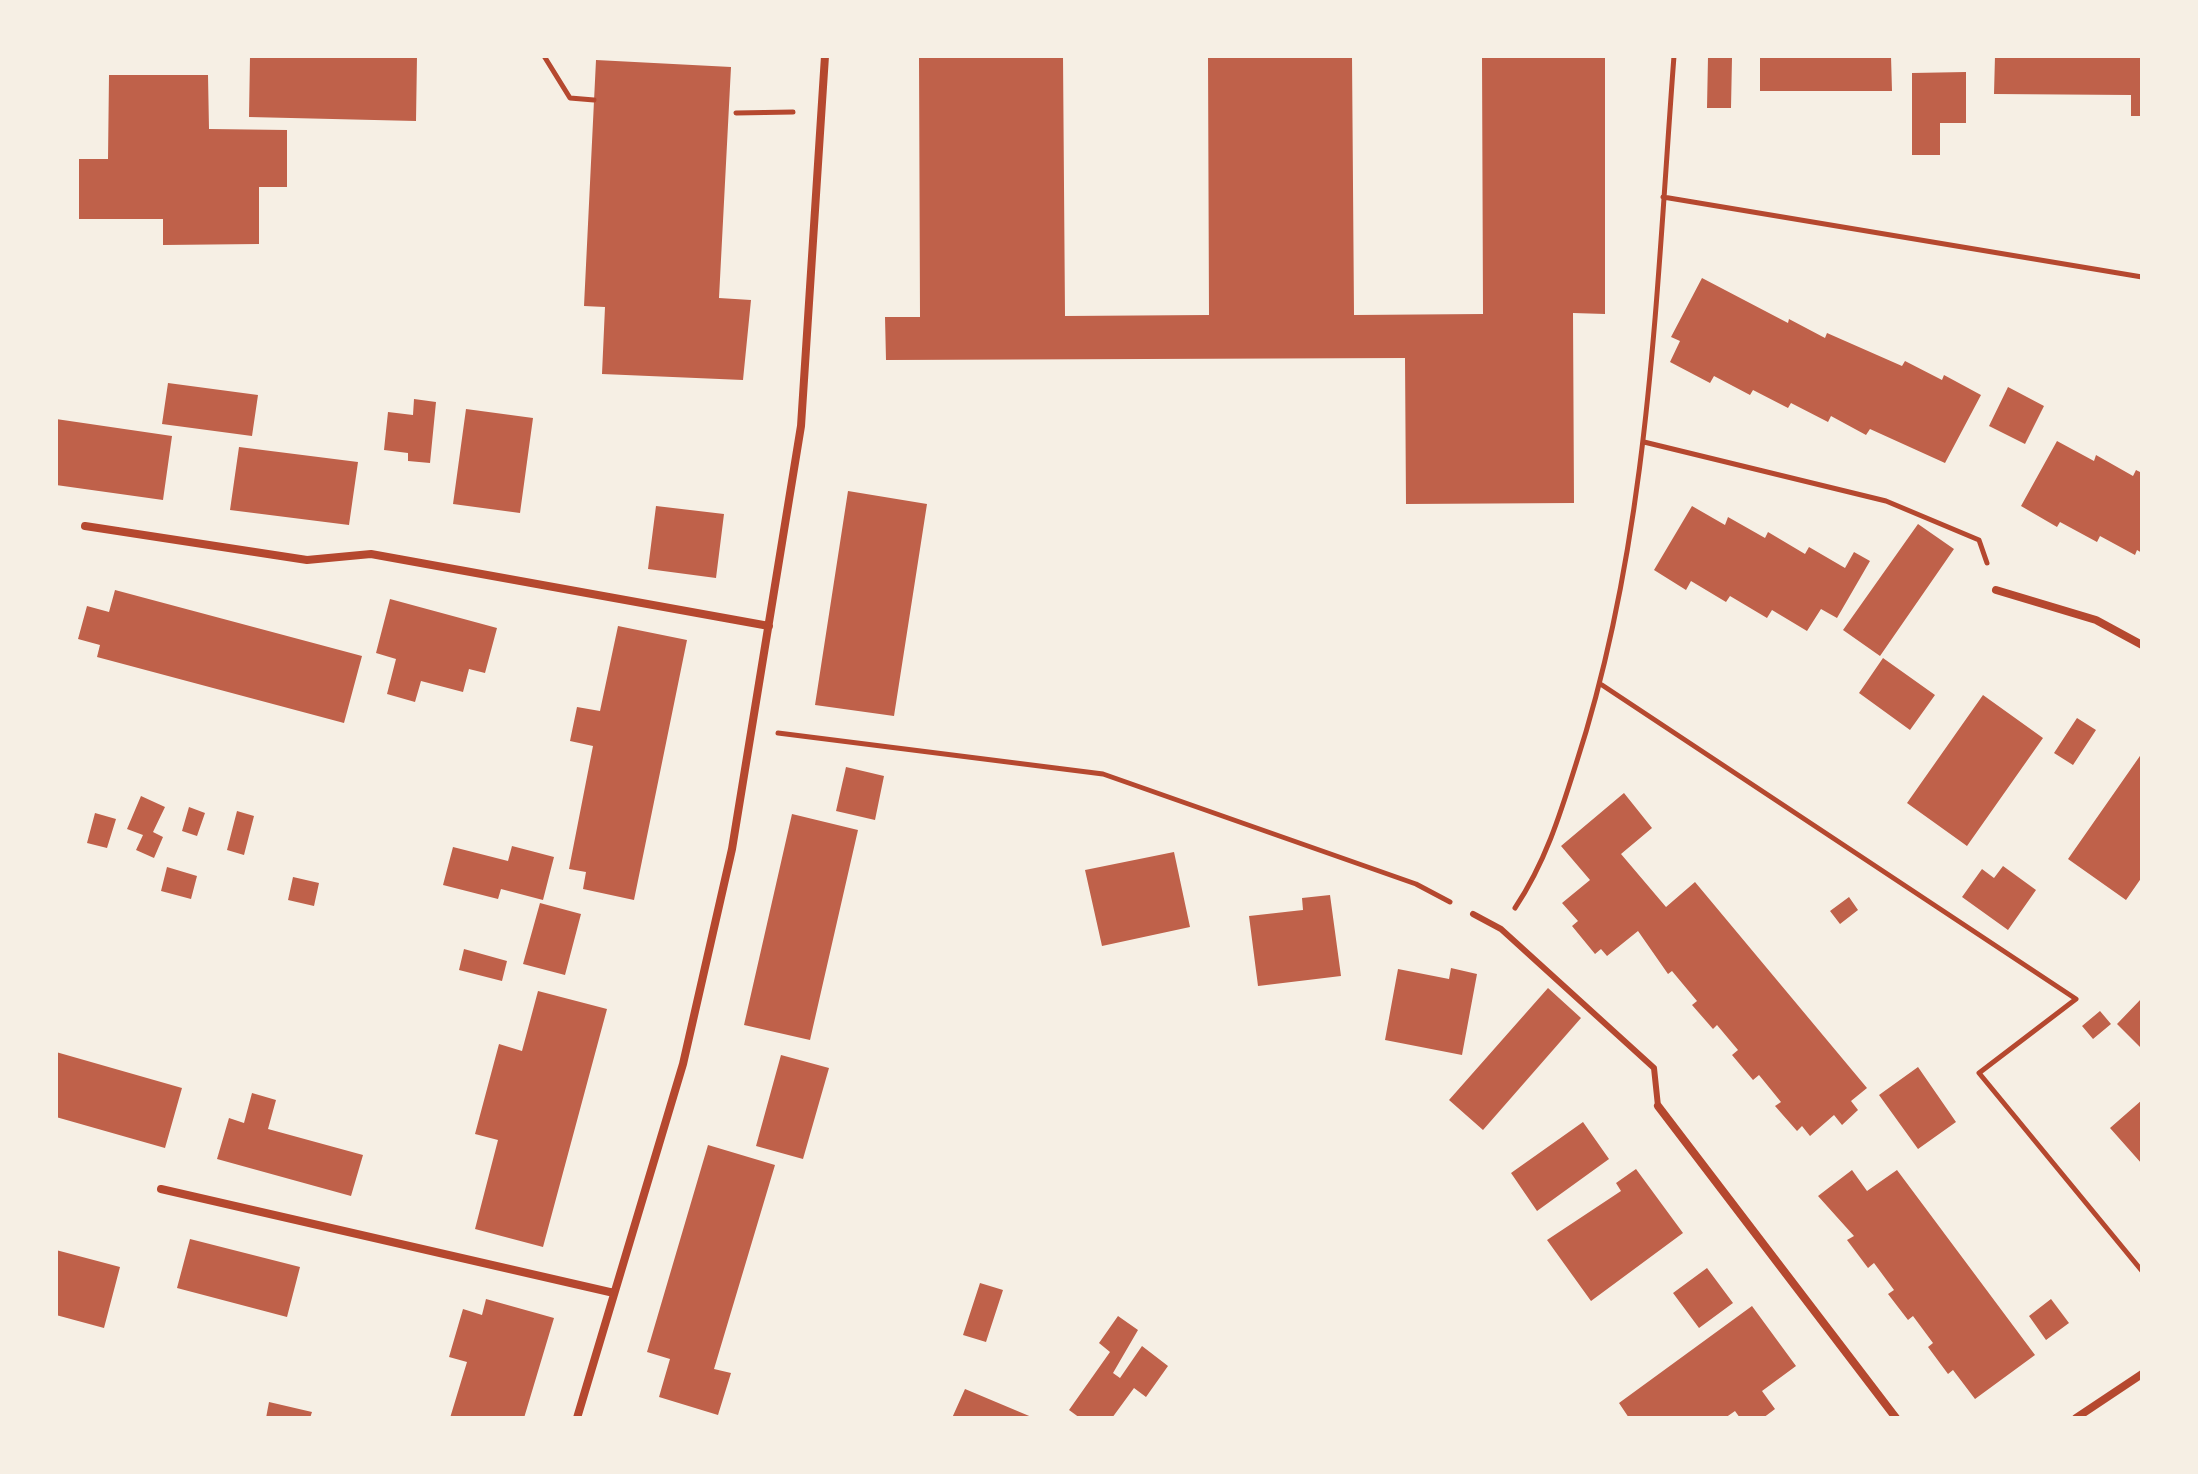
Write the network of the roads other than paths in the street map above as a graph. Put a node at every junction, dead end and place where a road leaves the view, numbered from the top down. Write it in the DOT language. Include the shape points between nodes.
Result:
graph roads {
  1 [pos="825,56"];
  2 [pos="85,526"];
  3 [pos="1996,590"];
  4 [pos="769,626"];
  5 [pos="2142,645"];
  6 [pos="1473,914"];
  7 [pos="1658,1106"];
  8 [pos="161,1189"];
  9 [pos="614,1293"];
  10 [pos="2142,1374"];
  11 [pos="577,1418"];
  12 [pos="1896,1418"];
  13 [pos="2076,1418"];
  1 -- 4 [label="street" via="801,426"];
  2 -- 4 [label="street" via="307,560 371,554"];
  3 -- 5 [label="street" via="2096,620"];
  4 -- 9 [label="street" via="732,849 683,1064"];
  6 -- 7 [label="lane" via="1501,929 1654,1068"];
  7 -- 12 [label="street"];
  8 -- 9 [label="street"];
  9 -- 11 [label="street"];
  10 -- 13 [label="street"];
}
